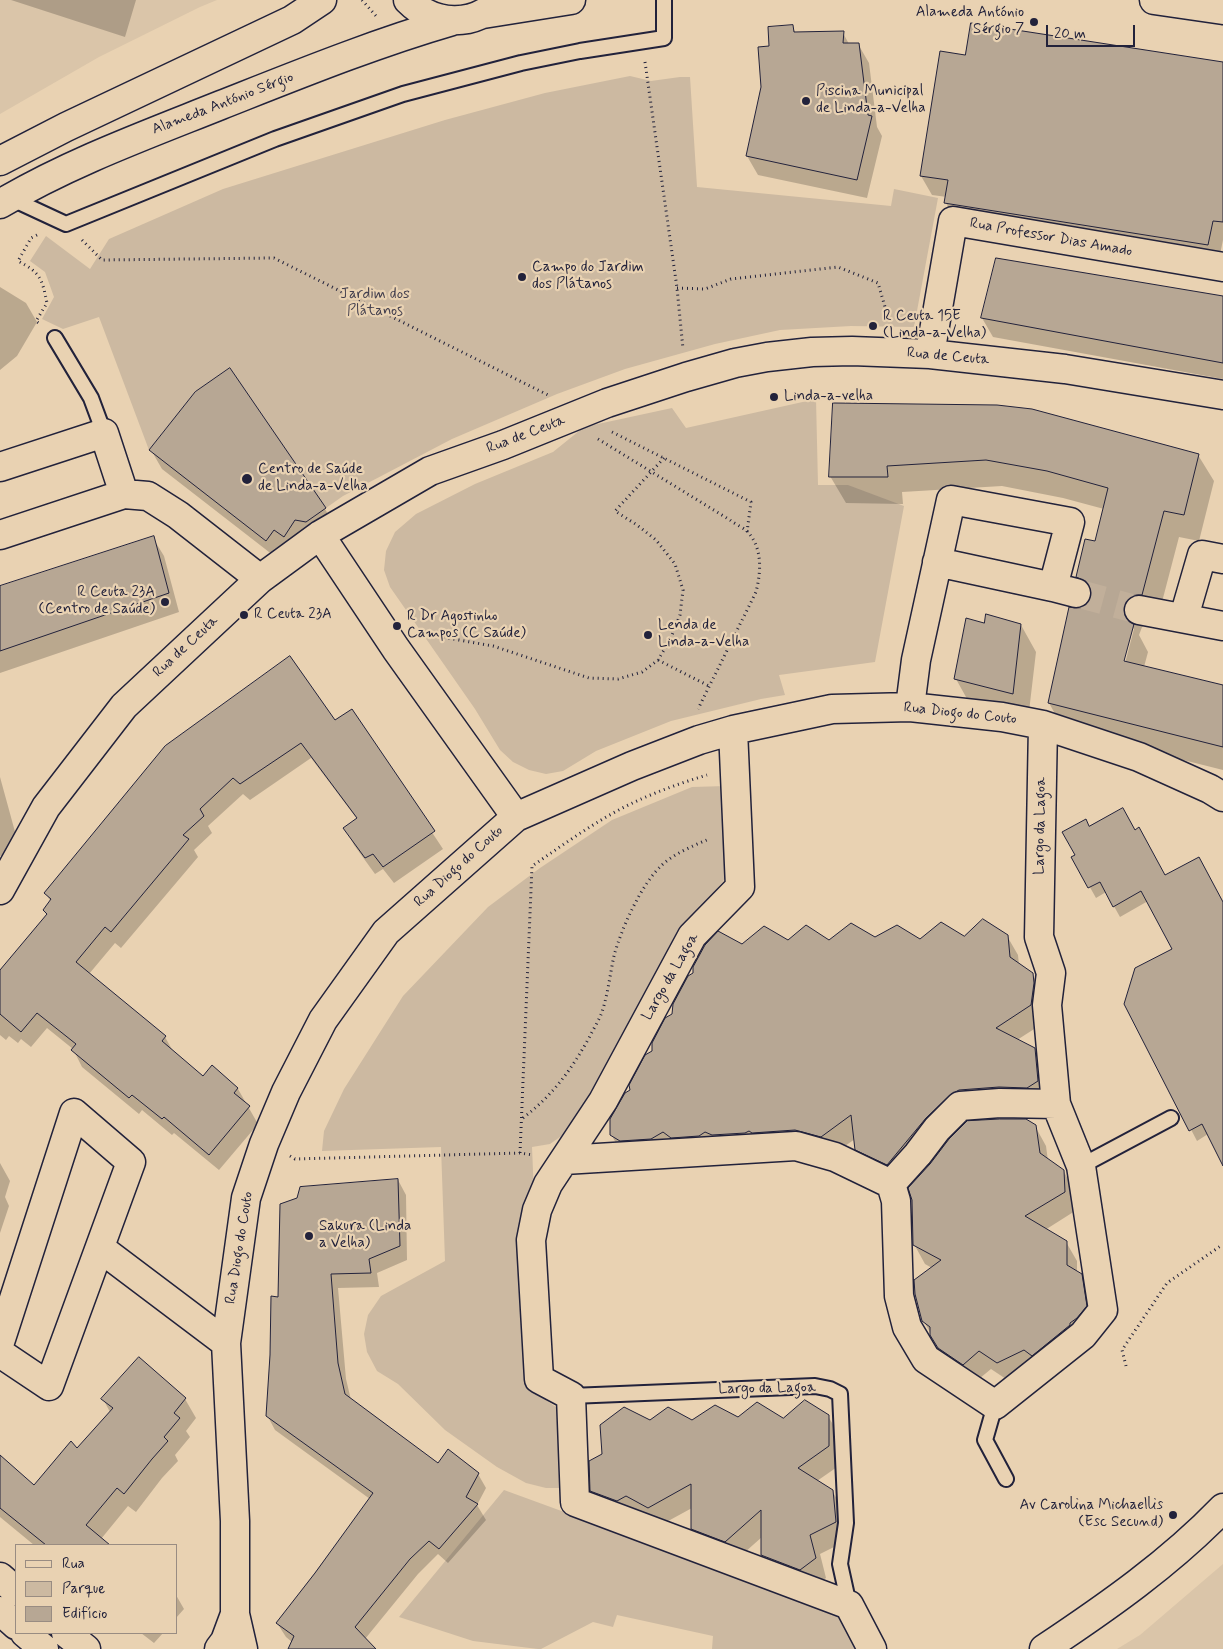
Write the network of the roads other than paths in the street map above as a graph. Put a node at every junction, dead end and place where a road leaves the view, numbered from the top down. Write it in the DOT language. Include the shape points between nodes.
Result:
graph roads {
  1 [pos="322,0"];
  2 [pos="408,0"];
  3 [pos="571,0"];
  4 [pos="664,0"];
  5 [pos="1154,0"];
  6 [pos="491,7"];
  7 [pos="1223,10"];
  8 [pos="452,21"];
  9 [pos="0,161"];
  10 [pos="5,201"];
  11 [pos="1223,267"];
  12 [pos="55,338"];
  13 [pos="930,354"];
  14 [pos="1223,395"];
  15 [pos="104,432"];
  16 [pos="0,467"];
  17 [pos="124,494"];
  18 [pos="0,535"];
  19 [pos="320,535"];
  20 [pos="1223,559"];
  21 [pos="937,562"];
  22 [pos="260,578"];
  23 [pos="1139,610"];
  24 [pos="1184,617"];
  25 [pos="1223,626"];
  26 [pos="910,707"];
  27 [pos="1043,725"];
  28 [pos="733,730"];
  29 [pos="1223,797"];
  30 [pos="516,817"];
  31 [pos="0,890"];
  32 [pos="1056,1104"];
  33 [pos="1171,1118"];
  34 [pos="564,1160"];
  35 [pos="1081,1166"];
  36 [pos="891,1184"];
  37 [pos="100,1248"];
  38 [pos="0,1342"];
  39 [pos="226,1343"];
  40 [pos="0,1352"];
  41 [pos="572,1396"];
  42 [pos="995,1405"];
  43 [pos="1006,1479"];
  44 [pos="1223,1508"];
  45 [pos="0,1577"];
  46 [pos="15,1590"];
  47 [pos="849,1605"];
  48 [pos="0,1611"];
  49 [pos="235,1614"];
  50 [pos="15,1624"];
  51 [pos="26,1634"];
  52 [pos="67,1634"];
  53 [pos="44,1649"];
  54 [pos="86,1649"];
  55 [pos="219,1649"];
  56 [pos="243,1649"];
  57 [pos="872,1649"];
  58 [pos="1044,1649"];
  1 -- 9 [label="street" via="292,20"];
  2 -- 8 [label="street" via="433,17"];
  3 -- 6 [label="street"];
  4 -- 10 [label="lane" via="664,38 521,63 403,94 275,139 66,224"];
  5 -- 7 [label="street"];
  6 -- 8 [label="street, Alameda António Sérgio" via="468,19"];
  8 -- 10 [label="street, Alameda António Sérgio" via="386,42 133,140"];
  11 -- 13 [label="street, Rua Professor Dias Amado" via="953,221"];
  12 -- 15 [label="lane" via="90,398"];
  13 -- 14 [label="street, Rua de Ceuta" via="1065,369"];
  13 -- 19 [label="street, Rua de Ceuta" via="812,352 735,363 686,377 607,403 430,471"];
  15 -- 16 [label="street"];
  15 -- 17 [label="street"];
  17 -- 18 [label="street"];
  17 -- 22 [label="street" via="148,496 161,503"];
  19 -- 22 [label="street, Rua de Ceuta"];
  19 -- 30 [label="street" via="396,649"];
  20 -- 24 [label="street" via="1202,554"];
  21 -- 21 [label="street" via="951,500 1070,522 1065,590"];
  21 -- 26 [label="street" via="916,660"];
  22 -- 31 [label="street, Rua de Ceuta" via="124,706 46,807"];
  23 -- 24 [label="street"];
  24 -- 25 [label="street"];
  26 -- 27 [label="street, Rua Diogo do Couto"];
  26 -- 28 [label="street, Rua Diogo do Couto" via="832,710"];
  27 -- 29 [label="street, Rua Diogo do Couto" via="1139,757"];
  27 -- 32 [label="street, Largo da Lagoa" via="1038,937 1050,973 1047,1005"];
  28 -- 30 [label="street, Rua Diogo do Couto" via="632,766"];
  28 -- 34 [label="street, Largo da Lagoa" via="740,887 692,936 603,1101"];
  30 -- 39 [label="street, Rua Diogo do Couto" via="386,932 323,1020 286,1092 246,1198"];
  32 -- 35 [label="street, Largo da Lagoa"];
  32 -- 36 [label="street" via="960,1106 936,1129"];
  33 -- 35 [label="lane"];
  34 -- 36 [label="street" via="796,1146 835,1157"];
  34 -- 41 [label="street, Largo da Lagoa" via="548,1184 537,1210 531,1240 539,1380"];
  35 -- 42 [label="street, Largo da Lagoa" via="1104,1310 1083,1335"];
  36 -- 42 [label="street" via="896,1200 899,1296 907,1327 926,1359"];
  37 -- 38 [label="street" via="131,1162 74,1113"];
  37 -- 39 [label="street"];
  37 -- 40 [label="street" via="48,1386"];
  39 -- 49 [label="street, Rua Diogo do Couto" via="235,1521"];
  41 -- 47 [label="street" via="575,1502"];
  41 -- 47 [label="lane, Largo da Lagoa" via="815,1386 840,1394 846,1522 840,1564"];
  42 -- 43 [label="lane" via="985,1440"];
  44 -- 58 [label="street" via="1200,1532 1112,1603"];
  45 -- 46 [label="street"];
  47 -- 57 [label="street, Largo da Lagoa"];
  48 -- 50 [label="street"];
  49 -- 55 [label="street, Rua Diogo do Couto"];
  49 -- 56 [label="street, Rua Diogo do Couto"];
  51 -- 53 [label="street"];
  52 -- 54 [label="street"];
}
